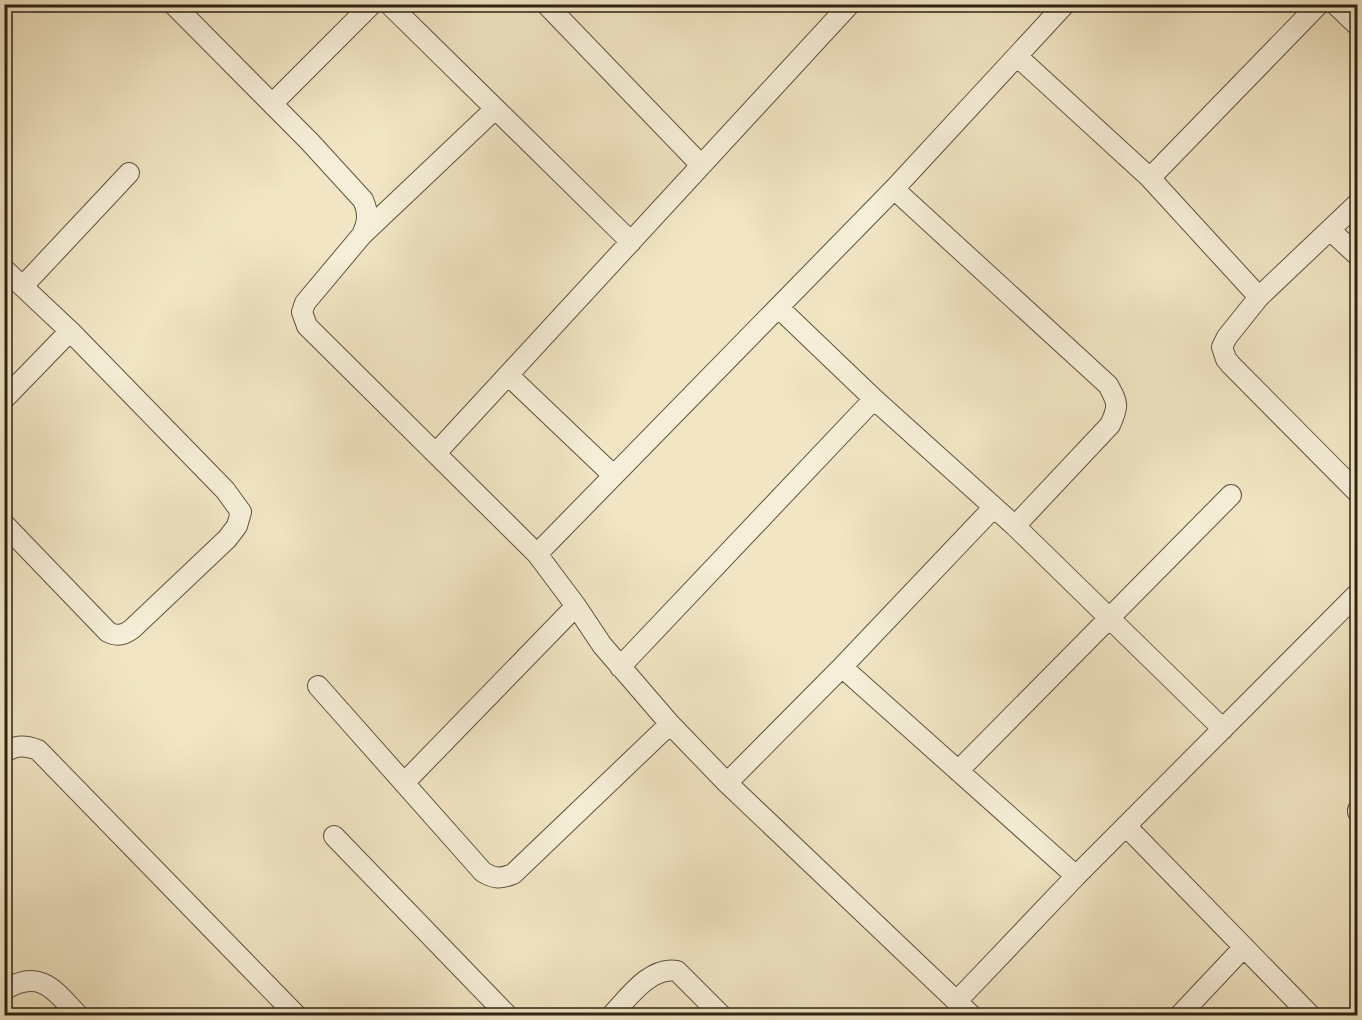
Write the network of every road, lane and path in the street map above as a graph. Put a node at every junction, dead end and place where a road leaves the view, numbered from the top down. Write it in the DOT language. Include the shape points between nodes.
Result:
graph roads {
  1 [pos="172,4"];
  2 [pos="372,4"];
  3 [pos="389,4"];
  4 [pos="546,4"];
  5 [pos="849,4"];
  6 [pos="1065,4"];
  7 [pos="1319,4"];
  8 [pos="1335,4"];
  9 [pos="1358,26"];
  10 [pos="1018,57"];
  11 [pos="272,104"];
  12 [pos="495,109"];
  13 [pos="701,165"];
  14 [pos="129,173"];
  15 [pos="1150,178"];
  16 [pos="894,189"];
  17 [pos="1358,203"];
  18 [pos="1330,230"];
  19 [pos="362,235"];
  20 [pos="631,242"];
  21 [pos="1358,256"];
  22 [pos="4,269"];
  23 [pos="23,286"];
  24 [pos="1259,297"];
  25 [pos="779,308"];
  26 [pos="70,331"];
  27 [pos="508,375"];
  28 [pos="4,399"];
  29 [pos="874,399"];
  30 [pos="436,453"];
  31 [pos="613,476"];
  32 [pos="1358,493"];
  33 [pos="1231,495"];
  34 [pos="994,507"];
  35 [pos="4,524"];
  36 [pos="1015,526"];
  37 [pos="537,554"];
  38 [pos="1358,593"];
  39 [pos="576,606"];
  40 [pos="1109,618"];
  41 [pos="620,667"];
  42 [pos="842,667"];
  43 [pos="318,686"];
  44 [pos="670,724"];
  45 [pos="1223,729"];
  46 [pos="4,752"];
  47 [pos="958,771"];
  48 [pos="404,783"];
  49 [pos="727,783"];
  50 [pos="1126,826"];
  51 [pos="334,836"];
  52 [pos="1076,876"];
  53 [pos="1244,947"];
  54 [pos="4,990"];
  55 [pos="957,1001"];
  56 [pos="79,1016"];
  57 [pos="297,1016"];
  58 [pos="508,1016"];
  59 [pos="611,1016"];
  60 [pos="722,1016"];
  61 [pos="972,1016"];
  62 [pos="1179,1016"];
  63 [pos="1311,1016"];
  1 -- 11 [label="street"];
  2 -- 11 [label="street"];
  3 -- 12 [label="street"];
  4 -- 13 [label="street"];
  5 -- 13 [label="street"];
  6 -- 10 [label="street"];
  7 -- 15 [label="street"];
  8 -- 9 [label="street"];
  10 -- 15 [label="street"];
  10 -- 16 [label="street"];
  11 -- 19 [label="street" via="363,200 368,213"];
  12 -- 19 [label="street"];
  12 -- 20 [label="street"];
  13 -- 20 [label="street"];
  14 -- 23 [label="street"];
  15 -- 24 [label="street"];
  16 -- 25 [label="street"];
  16 -- 36 [label="street" via="1108,385 1115,398 1118,409 1110,425"];
  17 -- 18 [label="street"];
  18 -- 21 [label="street"];
  18 -- 24 [label="street"];
  19 -- 30 [label="street" via="305,303 304,320"];
  20 -- 27 [label="street"];
  22 -- 23 [label="street"];
  23 -- 26 [label="street"];
  24 -- 32 [label="street" via="1227,337 1222,347 1226,359"];
  25 -- 29 [label="street"];
  25 -- 31 [label="street"];
  26 -- 28 [label="street"];
  26 -- 35 [label="street" via="231,497 241,512 237,526 132,628 114,635"];
  27 -- 30 [label="street"];
  27 -- 31 [label="street"];
  29 -- 34 [label="street"];
  29 -- 41 [label="street"];
  30 -- 37 [label="street"];
  31 -- 37 [label="street"];
  33 -- 40 [label="street"];
  34 -- 36 [label="street"];
  34 -- 42 [label="street"];
  36 -- 40 [label="street"];
  37 -- 39 [label="street"];
  38 -- 45 [label="street"];
  39 -- 41 [label="street"];
  39 -- 48 [label="street"];
  40 -- 45 [label="street"];
  40 -- 47 [label="street"];
  41 -- 44 [label="street"];
  42 -- 47 [label="street"];
  42 -- 49 [label="street"];
  43 -- 48 [label="street"];
  44 -- 48 [label="street" via="513,874 503,878 495,879 483,872"];
  44 -- 49 [label="street"];
  45 -- 50 [label="street"];
  46 -- 57 [label="street" via="27,745 38,750"];
  47 -- 52 [label="street"];
  49 -- 55 [label="street"];
  50 -- 52 [label="street"];
  50 -- 53 [label="street"];
  51 -- 58 [label="street"];
  52 -- 55 [label="street"];
  53 -- 62 [label="street"];
  53 -- 63 [label="street"];
  54 -- 56 [label="street" via="33,979 44,983"];
  55 -- 61 [label="street"];
  59 -- 60 [label="street" via="645,981 667,969 677,971"];
}
